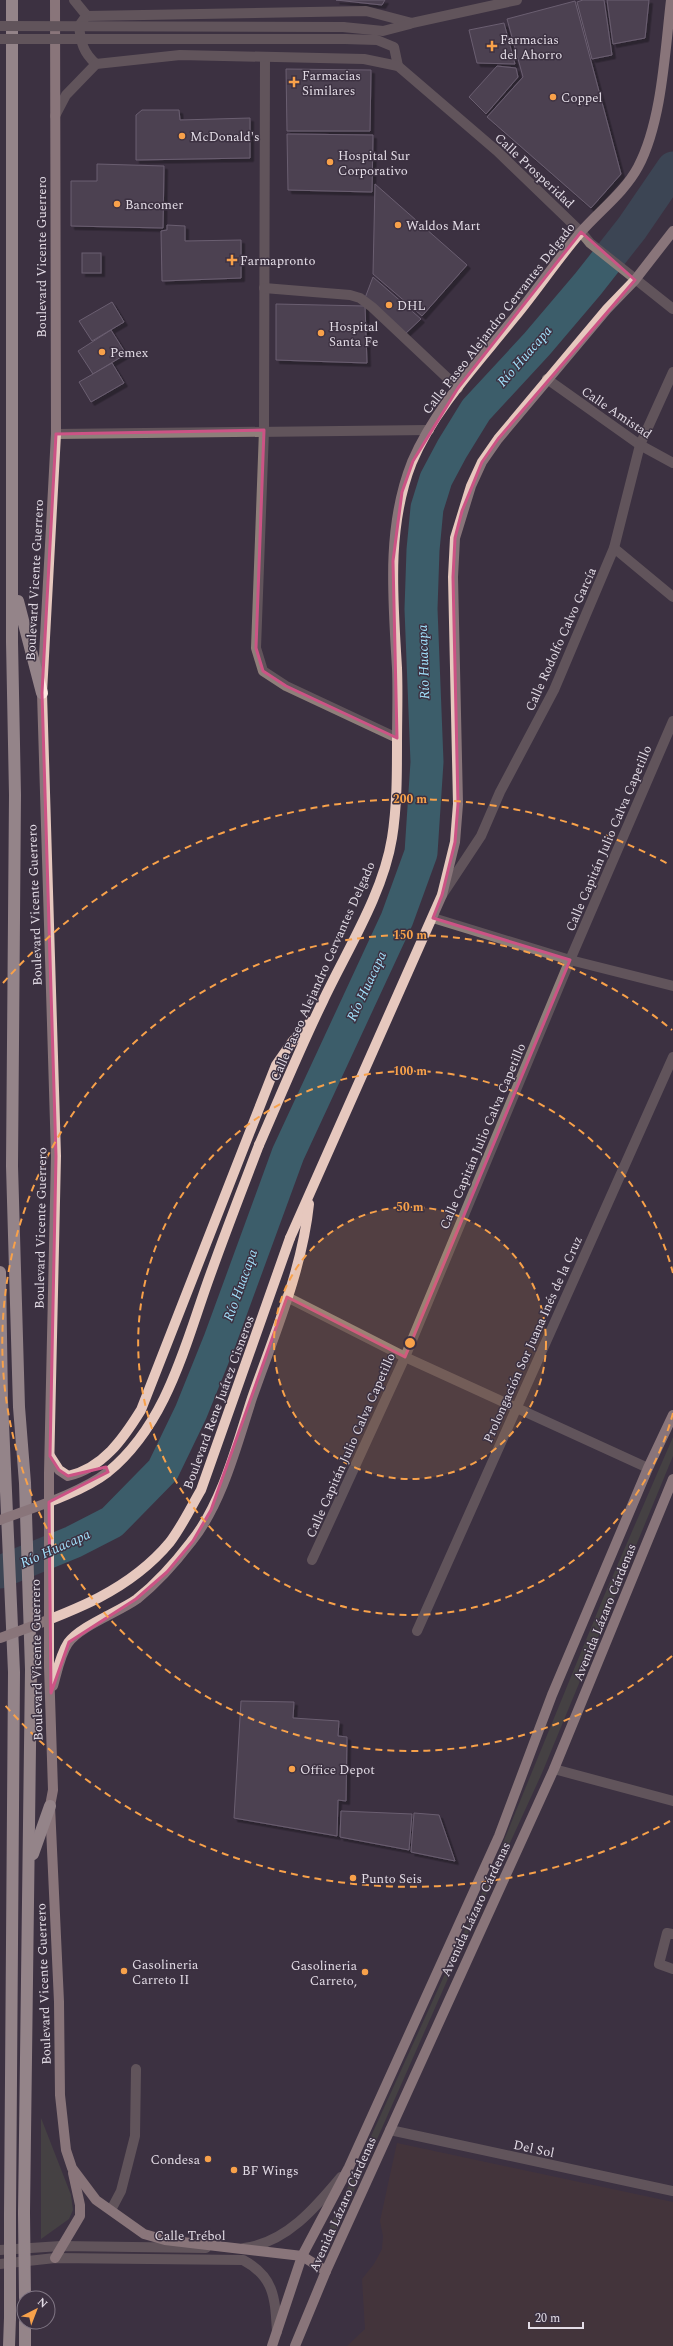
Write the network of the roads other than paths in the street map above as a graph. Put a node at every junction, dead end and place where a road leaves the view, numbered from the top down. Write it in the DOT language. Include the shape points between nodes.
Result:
graph roads {
  1 [pos="12,0"];
  2 [pos="55,0"];
  3 [pos="74,0"];
  4 [pos="517,0"];
  5 [pos="671,0"];
  6 [pos="87,16"];
  7 [pos="412,23"];
  8 [pos="0,26"];
  9 [pos="0,39"];
  10 [pos="265,57"];
  11 [pos="96,64"];
  12 [pos="398,66"];
  13 [pos="55,116"];
  14 [pos="673,231"];
  15 [pos="581,232"];
  16 [pos="632,278"];
  17 [pos="264,288"];
  18 [pos="673,309"];
  19 [pos="673,372"];
  20 [pos="547,380"];
  21 [pos="458,388"];
  22 [pos="264,430"];
  23 [pos="429,430"];
  24 [pos="56,434"];
  25 [pos="640,445"];
  26 [pos="673,463"];
  27 [pos="614,548"];
  28 [pos="14,586"];
  29 [pos="673,597"];
  30 [pos="42,693"];
  31 [pos="673,721"];
  32 [pos="397,738"];
  33 [pos="442,895"];
  34 [pos="433,918"];
  35 [pos="570,960"];
  36 [pos="673,986"];
  37 [pos="315,1016"];
  38 [pos="673,1057"];
  39 [pos="310,1195"];
  40 [pos="0,1272"];
  41 [pos="287,1297"];
  42 [pos="405,1357"];
  43 [pos="515,1409"];
  44 [pos="673,1415"];
  45 [pos="50,1456"];
  46 [pos="648,1468"];
  47 [pos="673,1479"];
  48 [pos="0,1520"];
  49 [pos="312,1560"];
  50 [pos="417,1631"];
  51 [pos="0,1638"];
  52 [pos="51,1693"];
  53 [pos="554,1769"];
  54 [pos="673,1801"];
  55 [pos="50,1806"];
  56 [pos="29,1865"];
  57 [pos="673,1934"];
  58 [pos="673,1969"];
  59 [pos="136,2069"];
  60 [pos="390,2130"];
  61 [pos="349,2167"];
  62 [pos="72,2168"];
  63 [pos="673,2191"];
  64 [pos="111,2210"];
  65 [pos="61,2246"];
  66 [pos="245,2248"];
  67 [pos="0,2250"];
  68 [pos="302,2256"];
  69 [pos="55,2258"];
  70 [pos="0,2264"];
  71 [pos="326,2272"];
  72 [pos="25,2290"];
  73 [pos="25,2330"];
  74 [pos="277,2336"];
  75 [pos="9,2346"];
  76 [pos="25,2346"];
  77 [pos="272,2346"];
  78 [pos="295,2346"];
  1 -- 28 [label="highway, Boulevard Vicente Guerrero"];
  2 -- 13 [label="main road, Boulevard Vicente Guerrero"];
  3 -- 6 [label="street"];
  4 -- 7 [label="street"];
  5 -- 15 [label="main road, Calle Paseo Alejandro Cervantes Delgado" via="651,138 637,169 610,203"];
  6 -- 7 [label="street" via="366,11"];
  6 -- 11 [label="street" via="79,26 82,47"];
  7 -- 8 [label="street, bridge" via="383,31 344,27"];
  9 -- 12 [label="street, bridge" via="378,40 394,47"];
  10 -- 11 [label="street" via="180,55"];
  10 -- 12 [label="street" via="364,59"];
  10 -- 17 [label="street"];
  11 -- 13 [label="street" via="66,95"];
  12 -- 15 [label="street, Calle Prosperidad" via="497,151"];
  13 -- 24 [label="main road, Boulevard Vicente Guerrero"];
  14 -- 16 [label="main road, Boulevard Rene Juárez Cisneros"];
  15 -- 16 [label="street, Calle Prosperidad" via="590,243"];
  15 -- 21 [label="main road, Calle Paseo Alejandro Cervantes Delgado"];
  16 -- 18 [label="street, Calle Prosperidad"];
  16 -- 20 [label="main road, Boulevard Rene Juárez Cisneros"];
  17 -- 21 [label="street" via="360,298 372,306"];
  17 -- 22 [label="street"];
  19 -- 25 [label="street, Calle Rodolfo Calvo García"];
  20 -- 25 [label="street, Calle Amistad"];
  20 -- 33 [label="main road, Boulevard Rene Juárez Cisneros" via="482,462 462,511 455,538 453,577 458,804 455,842"];
  21 -- 23 [label="main road, Calle Paseo Alejandro Cervantes Delgado"];
  22 -- 23 [label="street"];
  22 -- 24 [label="street"];
  22 -- 32 [label="street" via="256,648 263,671 286,686"];
  23 -- 32 [label="main road, Calle Paseo Alejandro Cervantes Delgado" via="413,461 402,492 396,525 393,561"];
  24 -- 30 [label="main road, Boulevard Vicente Guerrero"];
  25 -- 26 [label="street, Calle Amistad"];
  25 -- 27 [label="street, Calle Rodolfo Calvo García"];
  27 -- 29 [label="street"];
  27 -- 33 [label="street, Calle Rodolfo Calvo García" via="554,690 500,792 481,836"];
  28 -- 30 [label="highway"];
  28 -- 56 [label="highway, Boulevard Vicente Guerrero, bridge" via="12,1166 19,1408 25,1482 31,1669"];
  30 -- 45 [label="main road, Boulevard Vicente Guerrero" via="56,1156"];
  31 -- 35 [label="street, Calle Capitán Julio Calva Capetillo"];
  32 -- 37 [label="main road, Calle Paseo Alejandro Cervantes Delgado" via="397,794 390,847 382,875 362,922"];
  33 -- 34 [label="main road, Boulevard Rene Juárez Cisneros"];
  34 -- 35 [label="street"];
  34 -- 39 [label="main road, Boulevard Rene Juárez Cisneros"];
  35 -- 36 [label="street"];
  35 -- 42 [label="street, Calle Capitán Julio Calva Capetillo"];
  37 -- 45 [label="main road" via="276,1065 138,1416 128,1432 105,1457 84,1472 68,1476 59,1470"];
  37 -- 48 [label="main road, Calle Paseo Alejandro Cervantes Delgado, bridge" via="259,1145 178,1368 153,1417 136,1443 107,1472 65,1496"];
  38 -- 43 [label="street, Prolongación Sor Juana Inés de la Cruz"];
  39 -- 41 [label="main road" via="305,1238"];
  39 -- 51 [label="main road, Boulevard Rene Juárez Cisneros, bridge" via="290,1238 201,1490 169,1542 120,1587 91,1603"];
  40 -- 75 [label="highway, Boulevard Vicente Guerrero, bridge" via="5,1486 14,1672"];
  41 -- 42 [label="street"];
  41 -- 52 [label="main road" via="229,1465 211,1510 193,1541 167,1572 136,1599 69,1642"];
  42 -- 43 [label="street"];
  42 -- 49 [label="street, Calle Capitán Julio Calva Capetillo"];
  43 -- 46 [label="street"];
  43 -- 50 [label="street, Prolongación Sor Juana Inés de la Cruz"];
  44 -- 46 [label="main road, Avenida Lázaro Cárdenas"];
  45 -- 52 [label="main road, Boulevard Vicente Guerrero, bridge"];
  46 -- 61 [label="main road, Avenida Lázaro Cárdenas" via="552,1695 498,1836"];
  47 -- 53 [label="main road, Avenida Lázaro Cárdenas"];
  52 -- 55 [label="main road, Boulevard Vicente Guerrero" via="53,1790"];
  53 -- 54 [label="street"];
  53 -- 60 [label="main road, Avenida Lázaro Cárdenas"];
  55 -- 56 [label="highway"];
  55 -- 62 [label="main road, Boulevard Vicente Guerrero" via="59,2002 60,2095 66,2150"];
  56 -- 72 [label="highway, Boulevard Vicente Guerrero, bridge"];
  57 -- 58 [label="street" via="667,1933 659,1964"];
  59 -- 64 [label="street" via="135,2136 121,2191"];
  60 -- 63 [label="street, Del Sol"];
  60 -- 71 [label="main road, Avenida Lázaro Cárdenas"];
  61 -- 66 [label="street, Calle Trébol" via="320,2201 291,2228 259,2245"];
  61 -- 68 [label="main road, Avenida Lázaro Cárdenas"];
  62 -- 64 [label="main road, Boulevard Vicente Guerrero" via="96,2200"];
  62 -- 65 [label="main road" via="80,2216"];
  64 -- 66 [label="main road, Boulevard Vicente Guerrero" via="144,2234 165,2240"];
  65 -- 66 [label="street, Calle Trébol"];
  65 -- 67 [label="street, Calle Trébol"];
  65 -- 69 [label="main road"];
  66 -- 68 [label="main road, Boulevard Vicente Guerrero"];
  68 -- 71 [label="main road, Boulevard Vicente Guerrero"];
  68 -- 74 [label="main road, Avenida Lázaro Cárdenas"];
  69 -- 70 [label="street, Calle Trébol"];
  69 -- 74 [label="street, Calle Trébol" via="243,2260 257,2267 266,2276 272,2291"];
  71 -- 78 [label="main road, Avenida Lázaro Cárdenas"];
  73 -- 76 [label="highway"];
  74 -- 77 [label="main road, Avenida Lázaro Cárdenas"];
}
